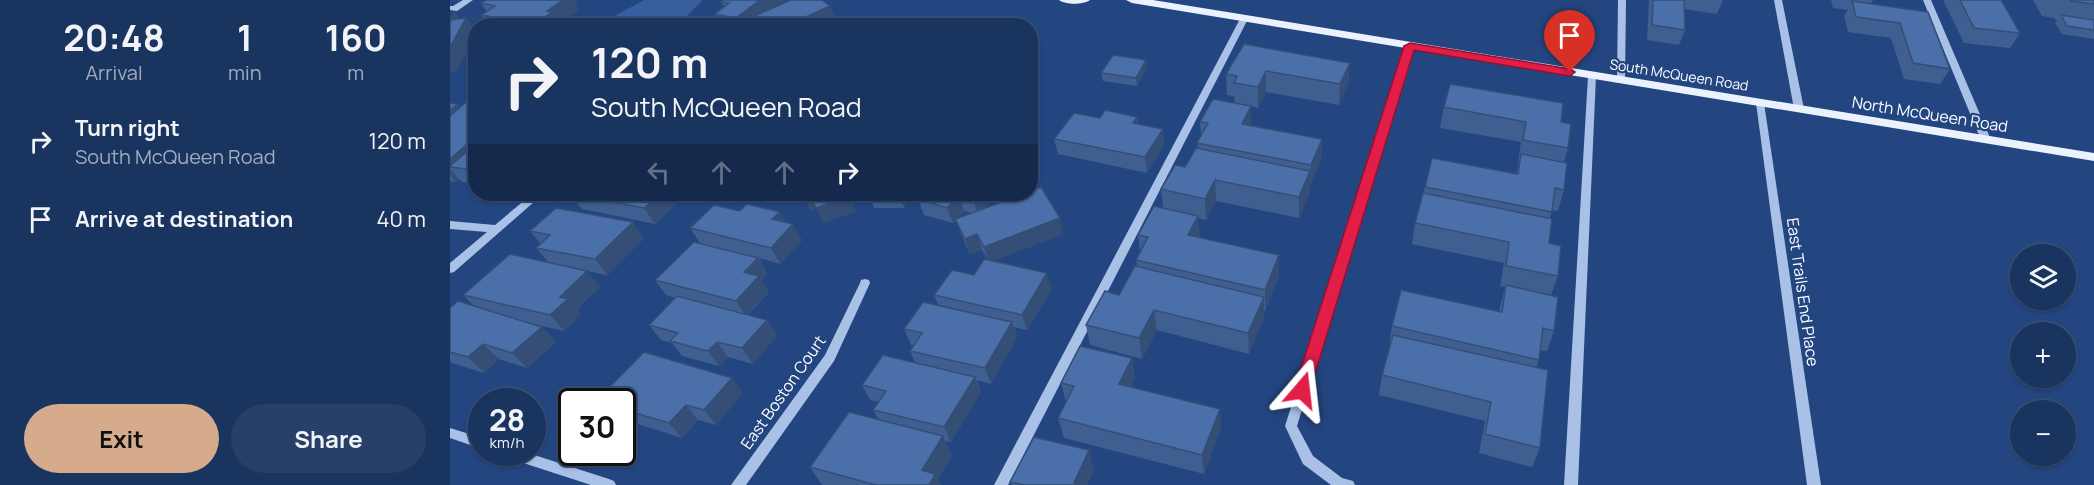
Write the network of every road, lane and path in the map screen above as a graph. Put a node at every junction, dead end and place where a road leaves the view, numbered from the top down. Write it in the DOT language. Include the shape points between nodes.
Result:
graph roads {
  1 [pos="469,0"];
  2 [pos="1065,0"];
  3 [pos="1084,0"];
  4 [pos="1132,0"];
  5 [pos="1622,0"];
  6 [pos="1778,0"];
  7 [pos="1927,0"];
  8 [pos="452,9"];
  9 [pos="1244,19"];
  10 [pos="1410,46"];
  11 [pos="1592,76"];
  12 [pos="1621,80"];
  13 [pos="1760,103"];
  14 [pos="1799,109"];
  15 [pos="1986,140"];
  16 [pos="2094,157"];
  17 [pos="530,201"];
  18 [pos="450,225"];
  19 [pos="496,229"];
  20 [pos="450,269"];
  21 [pos="865,283"];
  22 [pos="450,433"];
  23 [pos="468,439"];
  24 [pos="546,465"];
  25 [pos="609,485"];
  26 [pos="738,485"];
  27 [pos="1001,485"];
  28 [pos="1348,485"];
  29 [pos="1571,485"];
  30 [pos="1814,485"];
  1 -- 8 [label="street"];
  2 -- 3 [label="main road"];
  4 -- 9 [label="main road, South McQueen Road"];
  5 -- 12 [label="street"];
  6 -- 14 [label="street"];
  7 -- 15 [label="street"];
  9 -- 10 [label="main road, South McQueen Road"];
  9 -- 27 [label="street"];
  10 -- 11 [label="main road, South McQueen Road"];
  10 -- 28 [label="street" via="1291,426 1308,460 1338,483"];
  11 -- 12 [label="main road, South McQueen Road"];
  11 -- 29 [label="street"];
  12 -- 13 [label="main road, South McQueen Road"];
  13 -- 14 [label="main road, North McQueen Road"];
  13 -- 30 [label="street, East Trails End Place"];
  14 -- 15 [label="main road, North McQueen Road"];
  15 -- 16 [label="main road, North McQueen Road"];
  17 -- 19 [label="street"];
  18 -- 19 [label="street"];
  19 -- 20 [label="street"];
  21 -- 26 [label="street, East Boston Court" via="830,358"];
  22 -- 23 [label="street"];
  24 -- 25 [label="street"];
}
